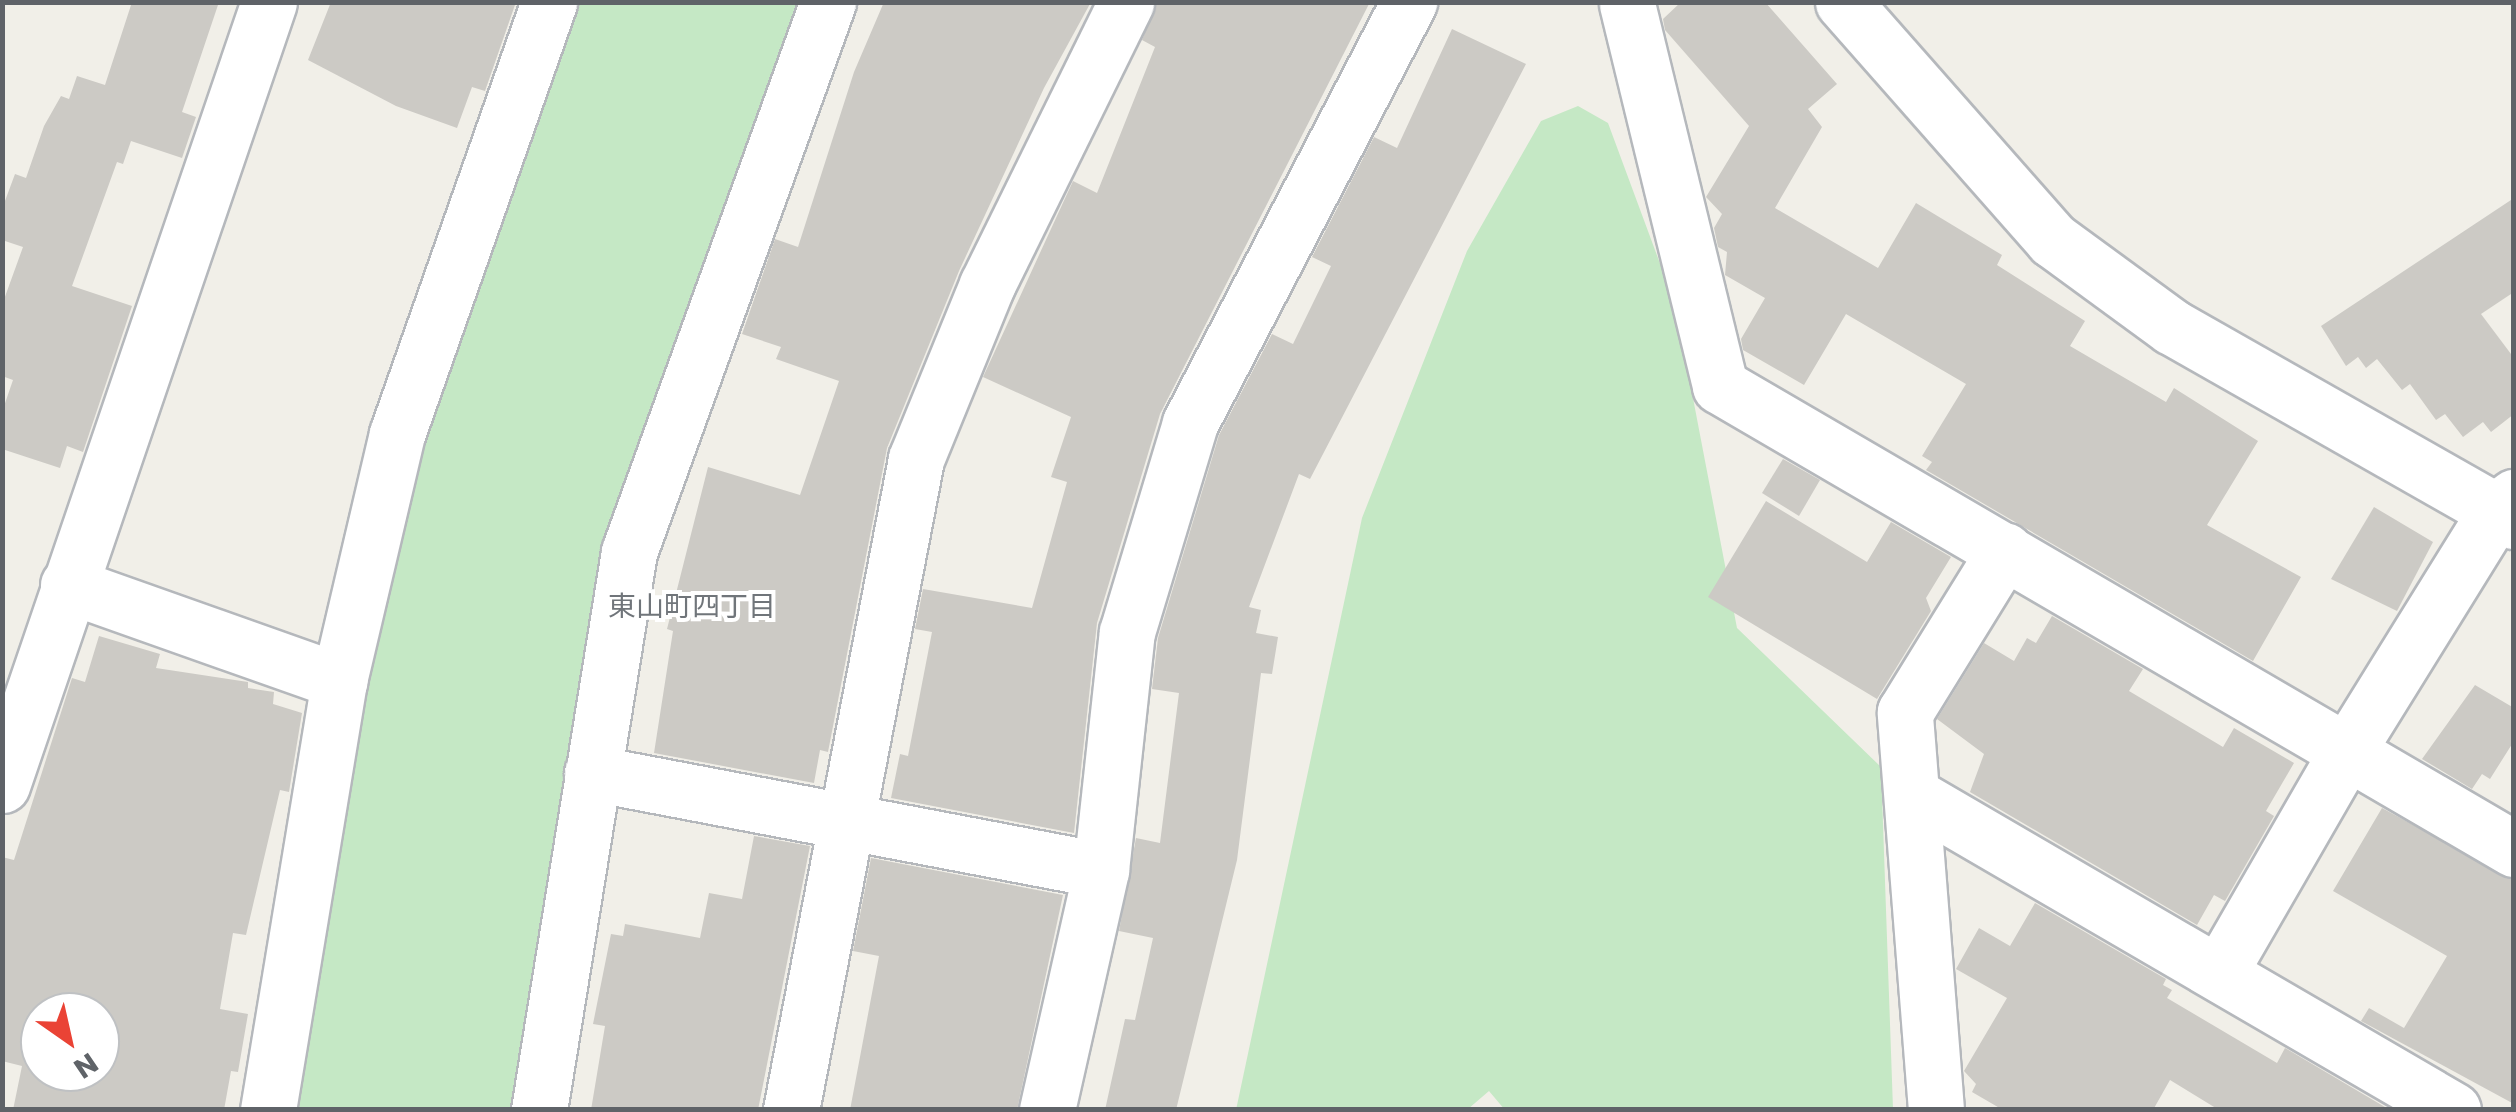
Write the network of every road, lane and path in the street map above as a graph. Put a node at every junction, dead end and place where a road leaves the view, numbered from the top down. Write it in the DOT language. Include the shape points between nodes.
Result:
graph roads {
  1 [pos="269,2"];
  2 [pos="549,2"];
  3 [pos="828,2"];
  4 [pos="1126,2"];
  5 [pos="1409,2"];
  6 [pos="1843,2"];
  7 [pos="1615,3"];
  8 [pos="2508,510"];
  9 [pos="2005,550"];
  10 [pos="68,585"];
  11 [pos="340,681"];
  12 [pos="2348,748"];
  13 [pos="592,773"];
  14 [pos="2,786"];
  15 [pos="1912,796"];
  16 [pos="843,821"];
  17 [pos="2514,849"];
  18 [pos="1101,870"];
  19 [pos="2219,973"];
  20 [pos="268,1110"];
  21 [pos="539,1110"];
  22 [pos="791,1110"];
  23 [pos="1047,1110"];
  24 [pos="1936,1110"];
  25 [pos="2453,1110"];
  1 -- 10 [label="street"];
  2 -- 11 [label="street" via="396,434"];
  3 -- 13 [label="street" via="629,552"];
  4 -- 16 [label="street" via="987,285 916,458"];
  5 -- 18 [label="street" via="1190,422 1127,632"];
  6 -- 8 [label="street" via="2053,240 2172,327"];
  7 -- 9 [label="street" via="1720,386"];
  8 -- 12 [label="street"];
  9 -- 12 [label="street"];
  9 -- 15 [label="street" via="1905,712"];
  10 -- 11 [label="street"];
  10 -- 14 [label="street"];
  11 -- 20 [label="street"];
  12 -- 17 [label="street"];
  12 -- 19 [label="street"];
  13 -- 16 [label="street"];
  13 -- 21 [label="street"];
  15 -- 19 [label="street"];
  15 -- 24 [label="street"];
  16 -- 18 [label="street"];
  16 -- 22 [label="street"];
  18 -- 23 [label="street"];
  19 -- 25 [label="street"];
}
